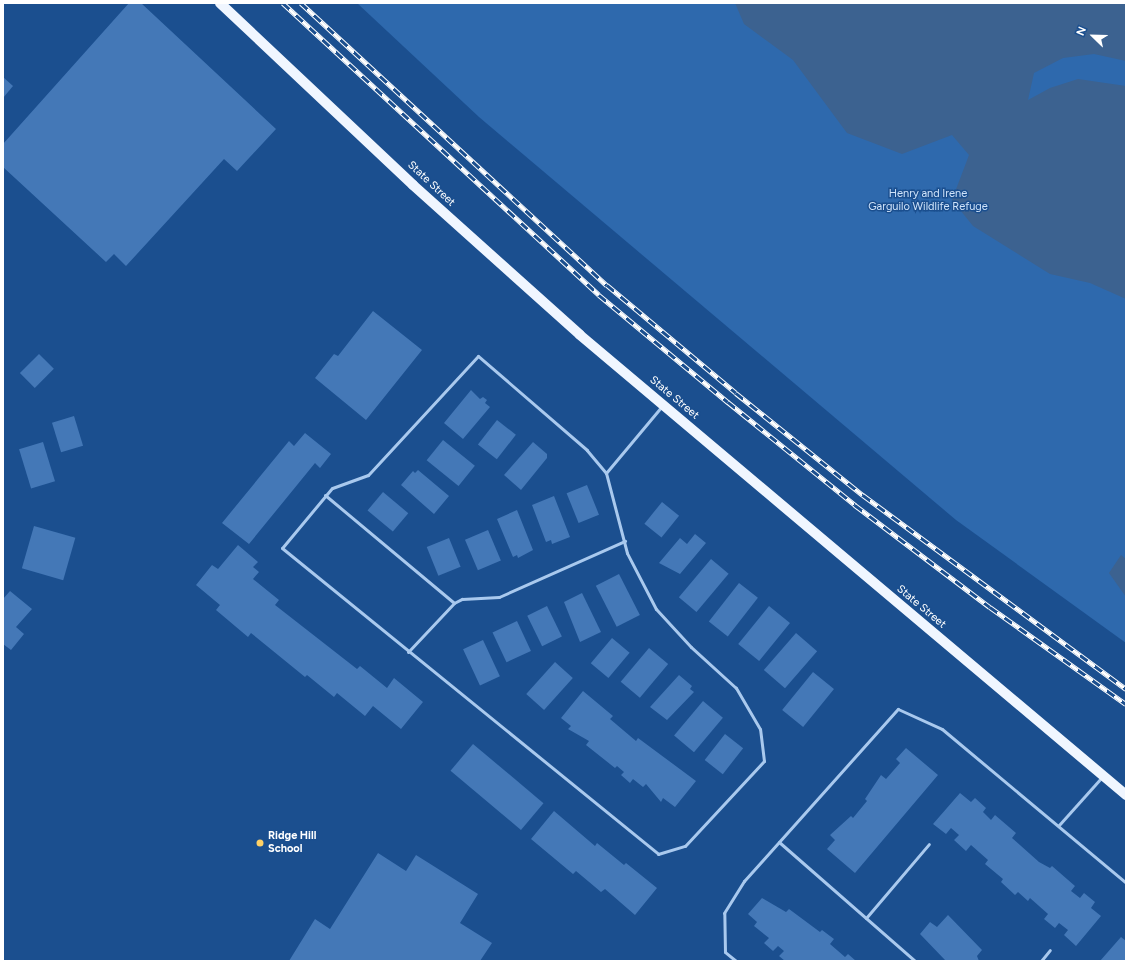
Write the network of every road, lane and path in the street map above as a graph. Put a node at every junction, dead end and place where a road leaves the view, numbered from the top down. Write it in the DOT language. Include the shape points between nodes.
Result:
graph roads {
  1 [pos="220,3"];
  2 [pos="663,404"];
  3 [pos="606,473"];
  4 [pos="325,495"];
  5 [pos="625,541"];
  6 [pos="454,603"];
  7 [pos="408,652"];
  8 [pos="1103,776"];
  9 [pos="1126,795"];
  10 [pos="1059,825"];
  11 [pos="779,842"];
  12 [pos="929,844"];
  13 [pos="1126,883"];
  14 [pos="866,918"];
  15 [pos="1050,950"];
  16 [pos="736,961"];
  17 [pos="915,961"];
  18 [pos="1041,961"];
  1 -- 2 [label="main road, State Street" via="497,262"];
  2 -- 3 [label="lane"];
  2 -- 8 [label="main road, State Street"];
  3 -- 4 [label="lane" via="587,450 478,356 368,475 332,488"];
  3 -- 5 [label="lane"];
  4 -- 6 [label="lane"];
  4 -- 7 [label="lane" via="282,548"];
  5 -- 6 [label="lane" via="499,597 462,599"];
  5 -- 7 [label="lane" via="627,553 656,609 691,647 736,688 760,729 764,761 685,846 658,854"];
  6 -- 7 [label="lane"];
  8 -- 9 [label="main road, State Street"];
  8 -- 10 [label="lane"];
  10 -- 11 [label="lane" via="942,729 898,709"];
  10 -- 13 [label="lane"];
  11 -- 14 [label="lane"];
  11 -- 16 [label="lane" via="744,880 724,913 725,952"];
  12 -- 14 [label="lane"];
  14 -- 17 [label="lane"];
  15 -- 18 [label="lane"];
}
